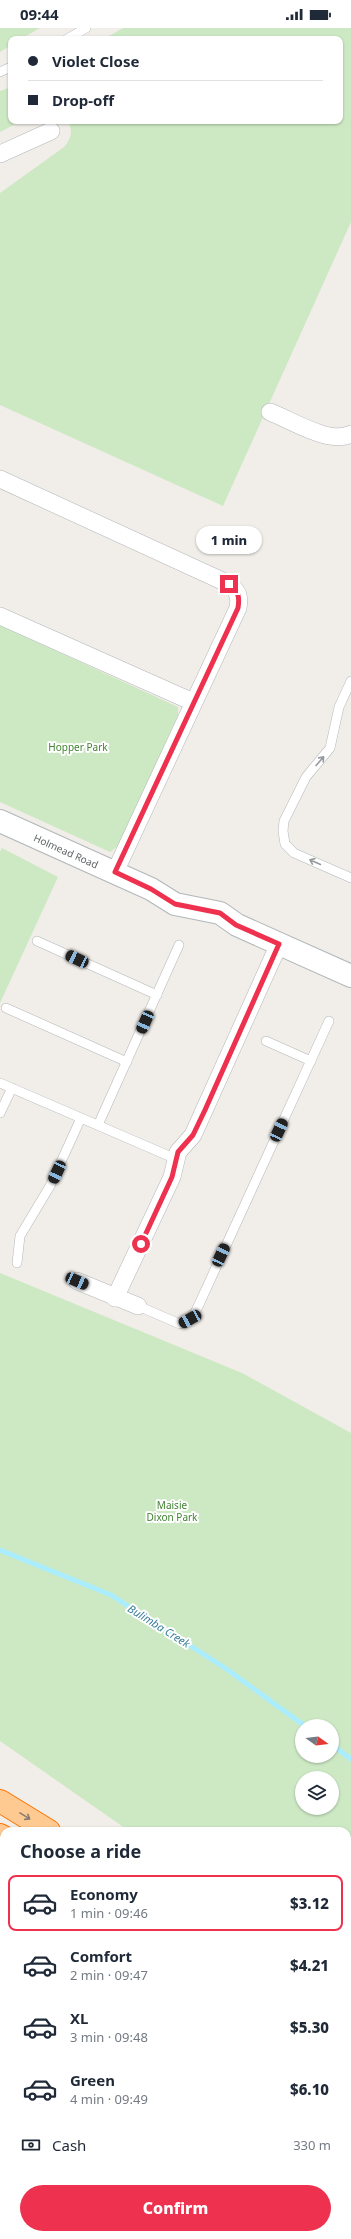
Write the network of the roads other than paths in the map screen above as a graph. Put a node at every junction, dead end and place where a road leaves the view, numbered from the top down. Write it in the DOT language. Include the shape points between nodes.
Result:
graph roads {
  1 [pos="86,28"];
  2 [pos="72,36"];
  3 [pos="51,130"];
  4 [pos="0,154"];
  5 [pos="270,412"];
  6 [pos="351,434"];
  7 [pos="0,479"];
  8 [pos="0,616"];
  9 [pos="351,681"];
  10 [pos="193,702"];
  11 [pos="0,822"];
  12 [pos="115,872"];
  13 [pos="351,878"];
  14 [pos="37,941"];
  15 [pos="279,944"];
  16 [pos="179,945"];
  17 [pos="351,976"];
  18 [pos="157,995"];
  19 [pos="6,1008"];
  20 [pos="329,1021"];
  21 [pos="266,1041"];
  22 [pos="310,1061"];
  23 [pos="127,1062"];
  24 [pos="0,1083"];
  25 [pos="12,1088"];
  26 [pos="0,1113"];
  27 [pos="81,1118"];
  28 [pos="98,1125"];
  29 [pos="176,1159"];
  30 [pos="16,1263"];
  31 [pos="77,1281"];
  32 [pos="115,1298"];
  33 [pos="138,1306"];
  34 [pos="0,1801"];
  35 [pos="42,1827"];
  1 -- 2 [label="lane"];
  3 -- 4 [label="street"];
  5 -- 6 [label="street" via="324,435 340,438"];
  7 -- 10 [label="street" via="229,584 237,590 240,599 238,608"];
  8 -- 10 [label="street"];
  13 -- 9 [label="lane, one-way" via="294,853 285,844 283,831 284,821 306,777 330,748 339,707"];
  10 -- 12 [label="street"];
  11 -- 12 [label="street, Holmead Road"];
  12 -- 15 [label="street, Holmead Road" via="175,904 220,913 236,925"];
  14 -- 18 [label="lane"];
  15 -- 17 [label="street, Holmead Road"];
  15 -- 29 [label="street" via="205,1110 193,1135 178,1152"];
  16 -- 18 [label="lane"];
  18 -- 23 [label="lane"];
  19 -- 23 [label="lane"];
  20 -- 22 [label="lane"];
  21 -- 22 [label="lane"];
  22 -- 33 [label="lane" via="196,1311 190,1319 180,1324"];
  23 -- 28 [label="lane"];
  24 -- 25 [label="lane"];
  25 -- 26 [label="lane"];
  25 -- 27 [label="lane"];
  27 -- 28 [label="lane"];
  27 -- 30 [label="lane" via="50,1186 20,1236"];
  28 -- 29 [label="lane"];
  29 -- 32 [label="street" via="172,1177"];
  31 -- 32 [label="street"];
  32 -- 33 [label="street"];
  34 -- 35 [label="highway, one-way"];
}
